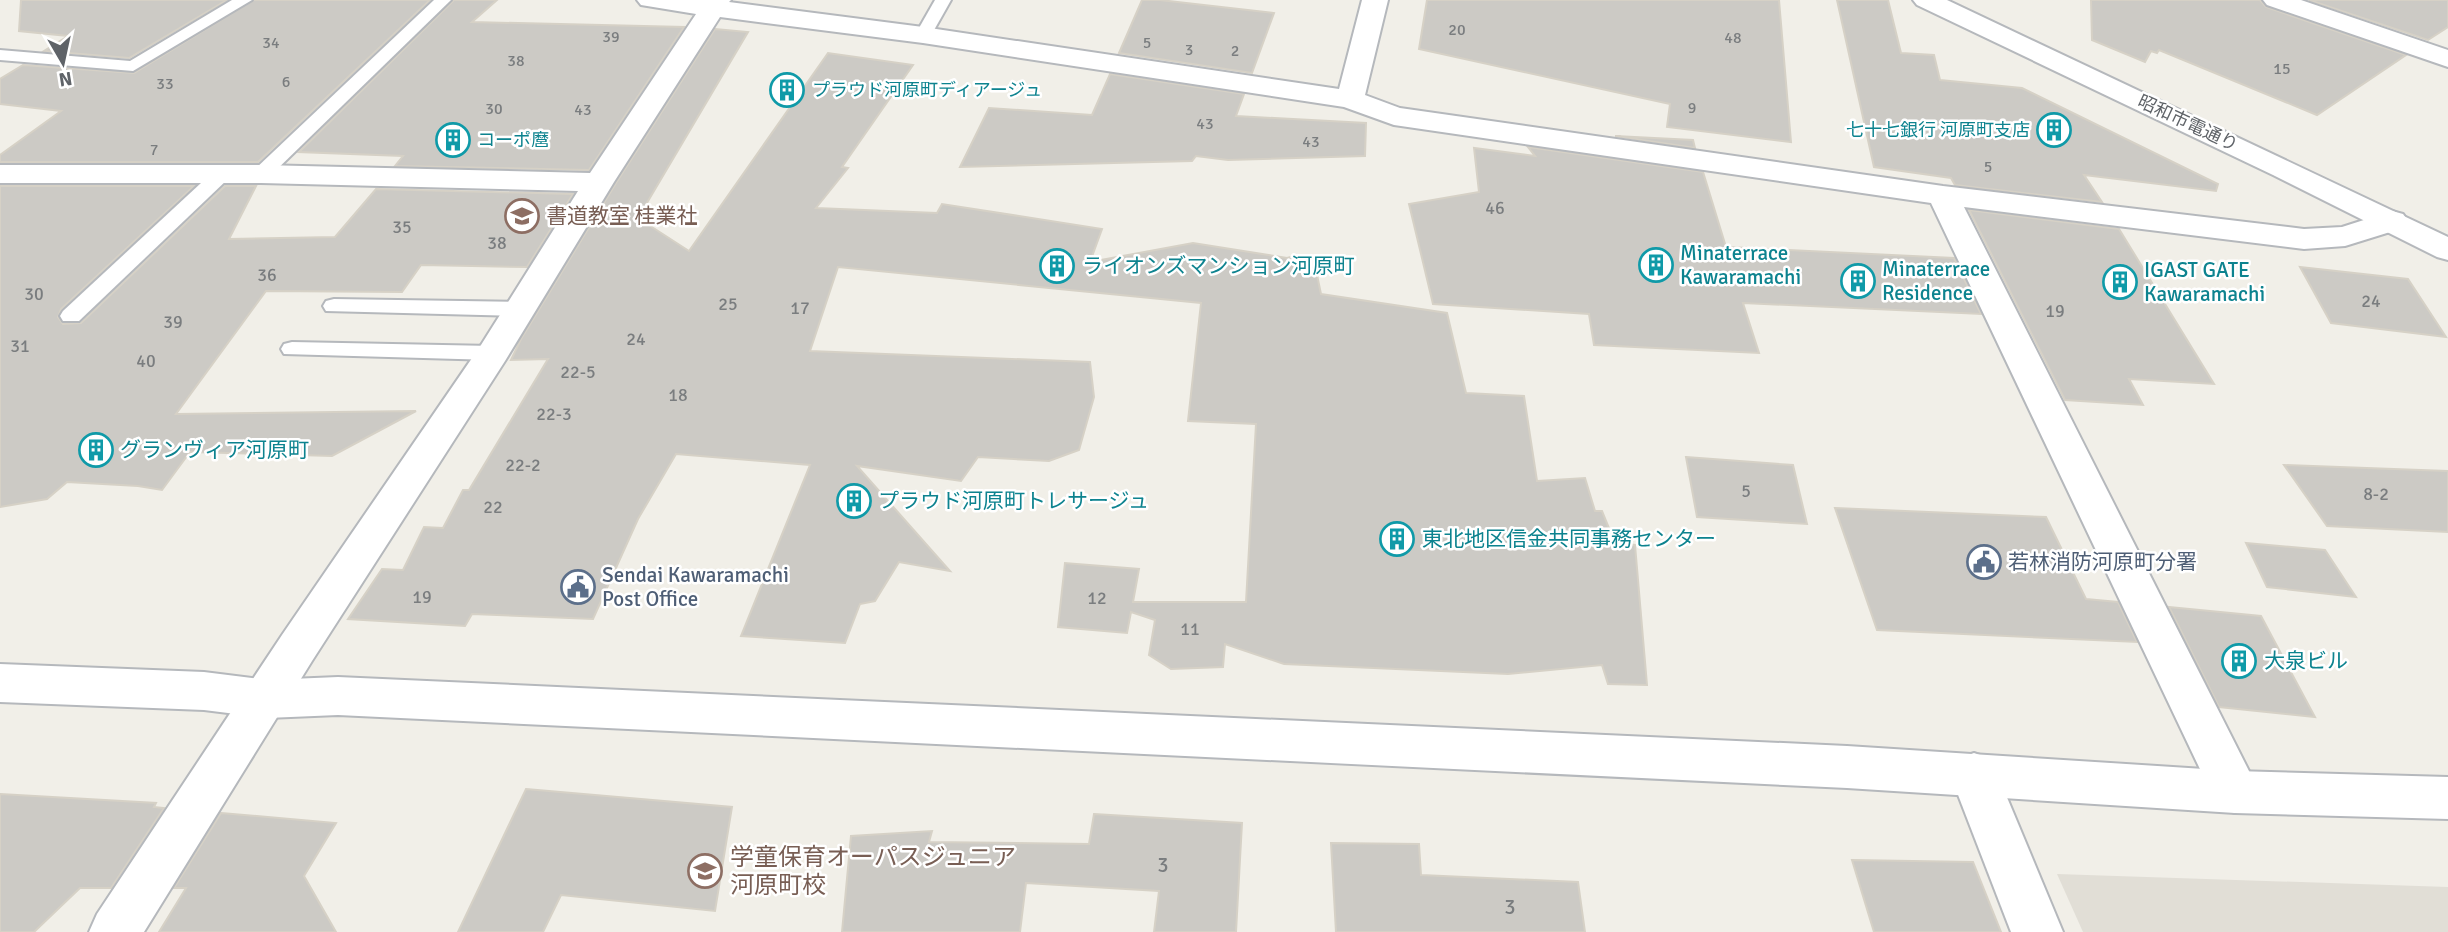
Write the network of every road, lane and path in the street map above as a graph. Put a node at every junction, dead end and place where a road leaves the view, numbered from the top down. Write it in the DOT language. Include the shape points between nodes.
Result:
graph roads {
  1 [pos="244,0"];
  2 [pos="443,0"];
  3 [pos="650,0"];
  4 [pos="943,0"];
  5 [pos="1375,0"];
  6 [pos="1926,0"];
  7 [pos="2276,0"];
  8 [pos="716,4"];
  9 [pos="923,35"];
  10 [pos="9,55"];
  11 [pos="2448,59"];
  12 [pos="0,68"];
  13 [pos="1350,99"];
  14 [pos="0,174"];
  15 [pos="222,174"];
  16 [pos="261,174"];
  17 [pos="599,181"];
  18 [pos="1942,195"];
  19 [pos="2392,221"];
  20 [pos="2448,250"];
  21 [pos="334,306"];
  22 [pos="520,309"];
  23 [pos="71,316"];
  24 [pos="292,349"];
  25 [pos="493,353"];
  26 [pos="0,683"];
  27 [pos="267,699"];
  28 [pos="1973,775"];
  29 [pos="2235,792"];
  30 [pos="2448,798"];
  31 [pos="115,932"];
  32 [pos="2037,932"];
  1 -- 10 [label="lane" via="133,66"];
  2 -- 16 [label="lane"];
  3 -- 8 [label="street"];
  4 -- 9 [label="lane"];
  5 -- 13 [label="street"];
  6 -- 19 [label="street, 昭和市電通り"];
  7 -- 11 [label="street"];
  8 -- 9 [label="street"];
  8 -- 17 [label="street"];
  9 -- 13 [label="street"];
  10 -- 12 [label="lane"];
  13 -- 18 [label="street" via="1394,116"];
  14 -- 15 [label="street"];
  15 -- 16 [label="street"];
  15 -- 23 [label="lane"];
  16 -- 17 [label="street"];
  17 -- 22 [label="street"];
  18 -- 19 [label="street" via="2304,239 2345,236"];
  18 -- 29 [label="street"];
  19 -- 20 [label="street, 昭和市電通り"];
  21 -- 22 [label="lane"];
  22 -- 25 [label="street"];
  24 -- 25 [label="lane"];
  25 -- 27 [label="street"];
  26 -- 27 [label="street" via="204,691"];
  27 -- 28 [label="street" via="366,698"];
  27 -- 31 [label="street"];
  28 -- 29 [label="street"];
  28 -- 32 [label="street"];
  29 -- 30 [label="street"];
}
